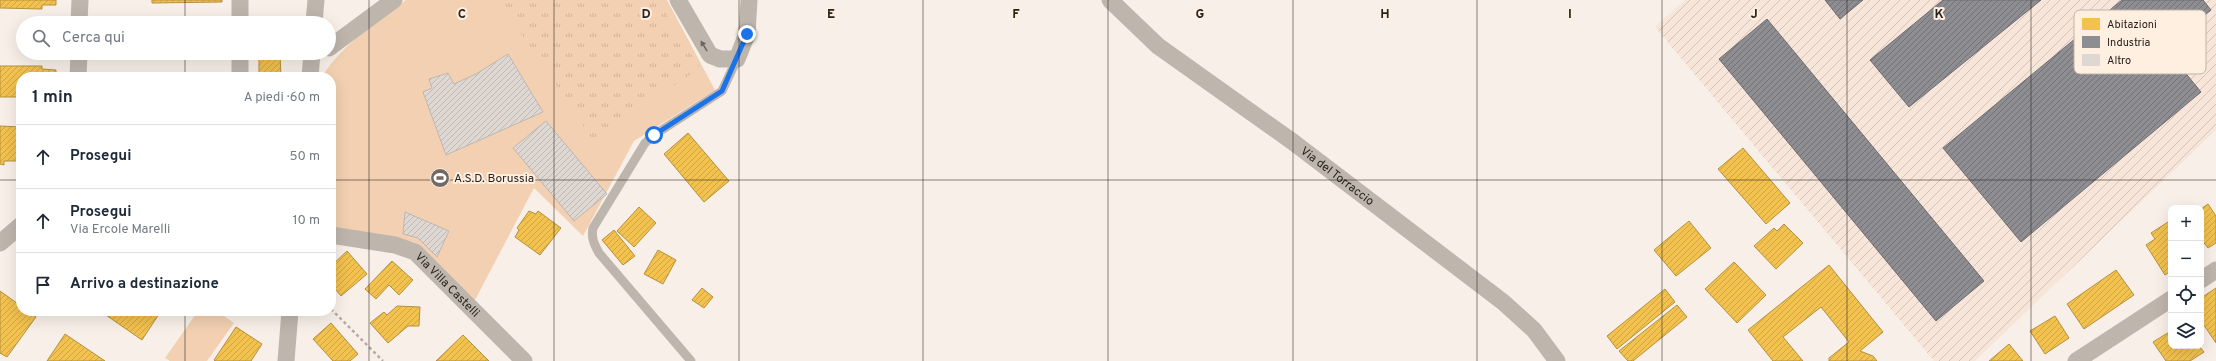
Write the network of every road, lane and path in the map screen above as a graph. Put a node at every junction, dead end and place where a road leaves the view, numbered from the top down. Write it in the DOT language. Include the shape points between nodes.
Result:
graph roads {
  1 [pos="80,0"];
  2 [pos="240,0"];
  3 [pos="316,0"];
  4 [pos="394,0"];
  5 [pos="678,0"];
  6 [pos="749,0"];
  7 [pos="1110,0"];
  8 [pos="79,16"];
  9 [pos="240,16"];
  10 [pos="315,16"];
  11 [pos="336,43"];
  12 [pos="737,59"];
  13 [pos="79,60"];
  14 [pos="240,60"];
  15 [pos="314,60"];
  16 [pos="78,72"];
  17 [pos="240,72"];
  18 [pos="311,72"];
  19 [pos="16,229"];
  20 [pos="336,236"];
  21 [pos="0,243"];
  22 [pos="2216,270"];
  23 [pos="2204,278"];
  24 [pos="2168,301"];
  25 [pos="336,314"];
  26 [pos="290,316"];
  27 [pos="286,361"];
  28 [pos="383,361"];
  29 [pos="524,361"];
  30 [pos="691,361"];
  31 [pos="1557,361"];
  32 [pos="2076,361"];
  1 -- 8 [label="street"];
  2 -- 9 [label="street"];
  3 -- 10 [label="street"];
  4 -- 11 [label="street"];
  12 -- 5 [label="street, one-way" via="720,59 710,55"];
  6 -- 12 [label="street" via="747,34"];
  7 -- 31 [label="street, Via del Torraccio" via="1158,46 1293,142 1503,302 1534,330"];
  12 -- 30 [label="lane" via="722,91 645,143 593,228 592,234 598,253"];
  13 -- 16 [label="street"];
  14 -- 17 [label="street"];
  15 -- 18 [label="street"];
  19 -- 21 [label="street"];
  20 -- 29 [label="street, Via Villa Castelli" via="390,244 415,252"];
  22 -- 23 [label="street"];
  24 -- 32 [label="street"];
  25 -- 28 [label="path"];
  26 -- 27 [label="street"];
}
